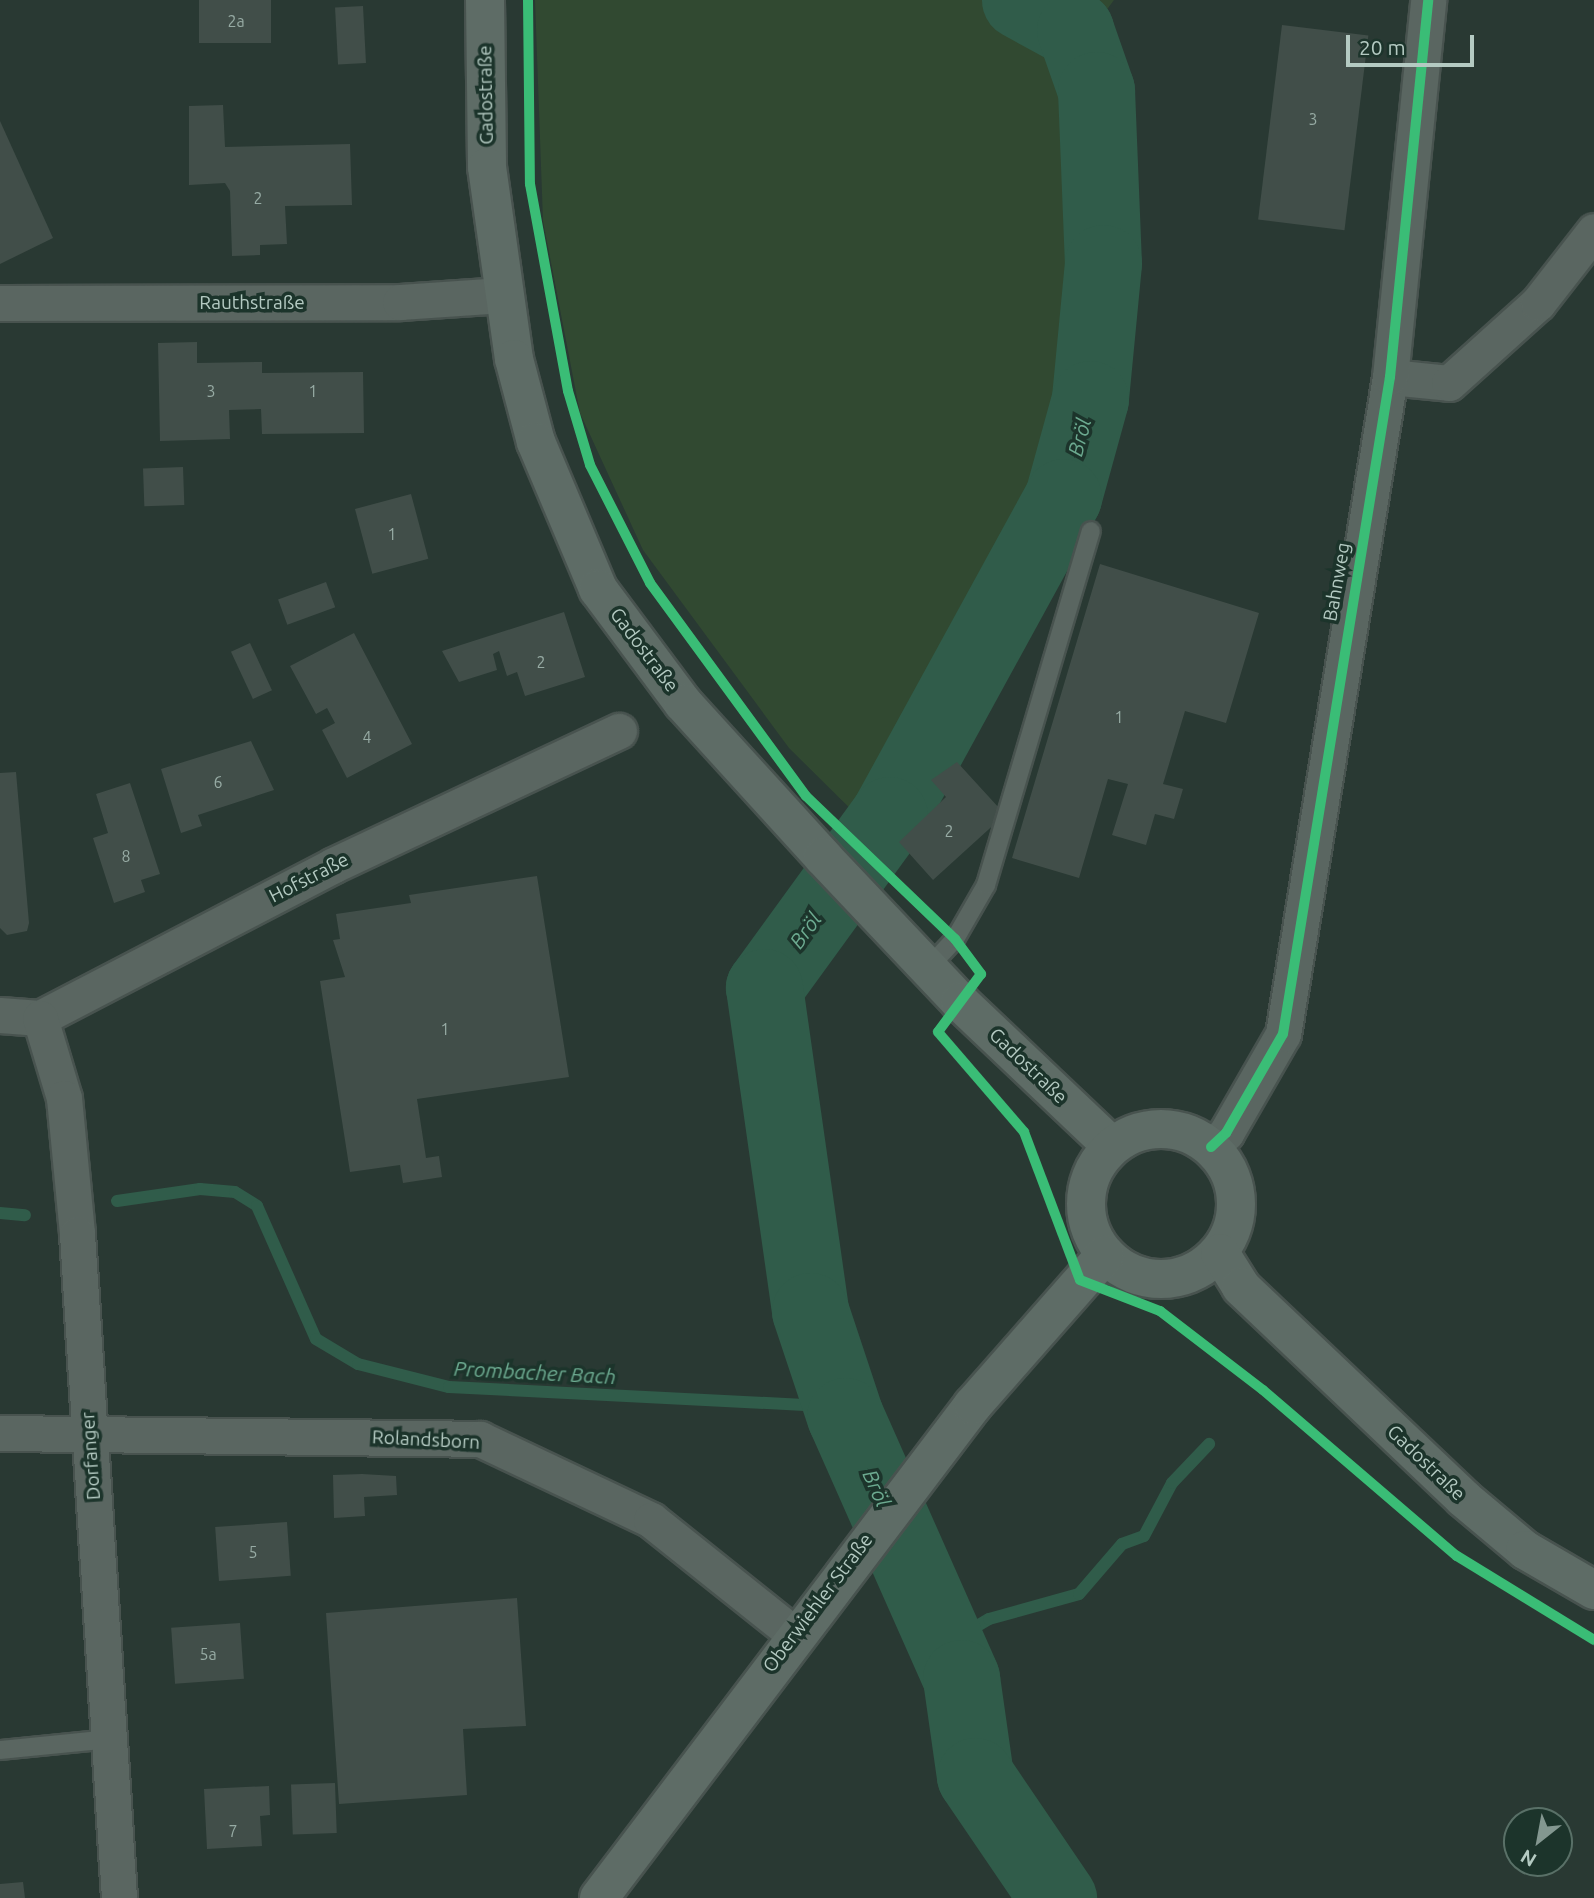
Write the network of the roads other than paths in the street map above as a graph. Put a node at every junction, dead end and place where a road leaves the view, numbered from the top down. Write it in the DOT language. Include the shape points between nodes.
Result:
graph roads {
  1 [pos="485,0"];
  2 [pos="1428,0"];
  3 [pos="1594,232"];
  4 [pos="503,295"];
  5 [pos="0,303"];
  6 [pos="1390,377"];
  7 [pos="1091,531"];
  8 [pos="619,731"];
  9 [pos="929,967"];
  10 [pos="0,1015"];
  11 [pos="40,1018"];
  12 [pos="1112,1146"];
  13 [pos="1211,1147"];
  14 [pos="1220,1253"];
  15 [pos="1105,1255"];
  16 [pos="0,1433"];
  17 [pos="90,1433"];
  18 [pos="1594,1590"];
  19 [pos="794,1634"];
  20 [pos="111,1739"];
  21 [pos="0,1749"];
  22 [pos="119,1898"];
  23 [pos="599,1898"];
  1 -- 4 [label="main road, Gadostraße" via="487,167"];
  2 -- 6 [label="street, Bahnweg"];
  3 -- 6 [label="street" via="1538,303 1449,383"];
  4 -- 5 [label="street, Rauthstraße" via="400,302"];
  4 -- 9 [label="main road, Gadostraße" via="536,442 598,589 683,703"];
  6 -- 13 [label="street, Bahnweg" via="1283,1034 1226,1133"];
  7 -- 9 [label="lane" via="986,885 955,939"];
  8 -- 11 [label="street, Hofstraße" via="334,865"];
  9 -- 12 [label="main road, Gadostraße"];
  10 -- 11 [label="street"];
  11 -- 17 [label="street, Dorfanger" via="64,1098"];
  12 -- 13 [label="main road" via="1151,1129 1193,1135"];
  12 -- 15 [label="main road" via="1087,1187 1086,1211"];
  13 -- 14 [label="main road" via="1235,1186 1237,1210"];
  14 -- 15 [label="main road" via="1185,1277 1163,1281 1121,1269"];
  14 -- 18 [label="main road, Gadostraße" via="1241,1287 1463,1498 1525,1550"];
  15 -- 19 [label="main road, Oberwiehler Straße" via="973,1405"];
  16 -- 17 [label="street, Rolandsborn"];
  17 -- 19 [label="street, Rolandsborn" via="480,1439 651,1520"];
  17 -- 20 [label="street, Dorfanger"];
  19 -- 23 [label="main road, Oberwiehler Straße"];
  20 -- 21 [label="lane"];
  20 -- 22 [label="street, Dorfanger"];
}
